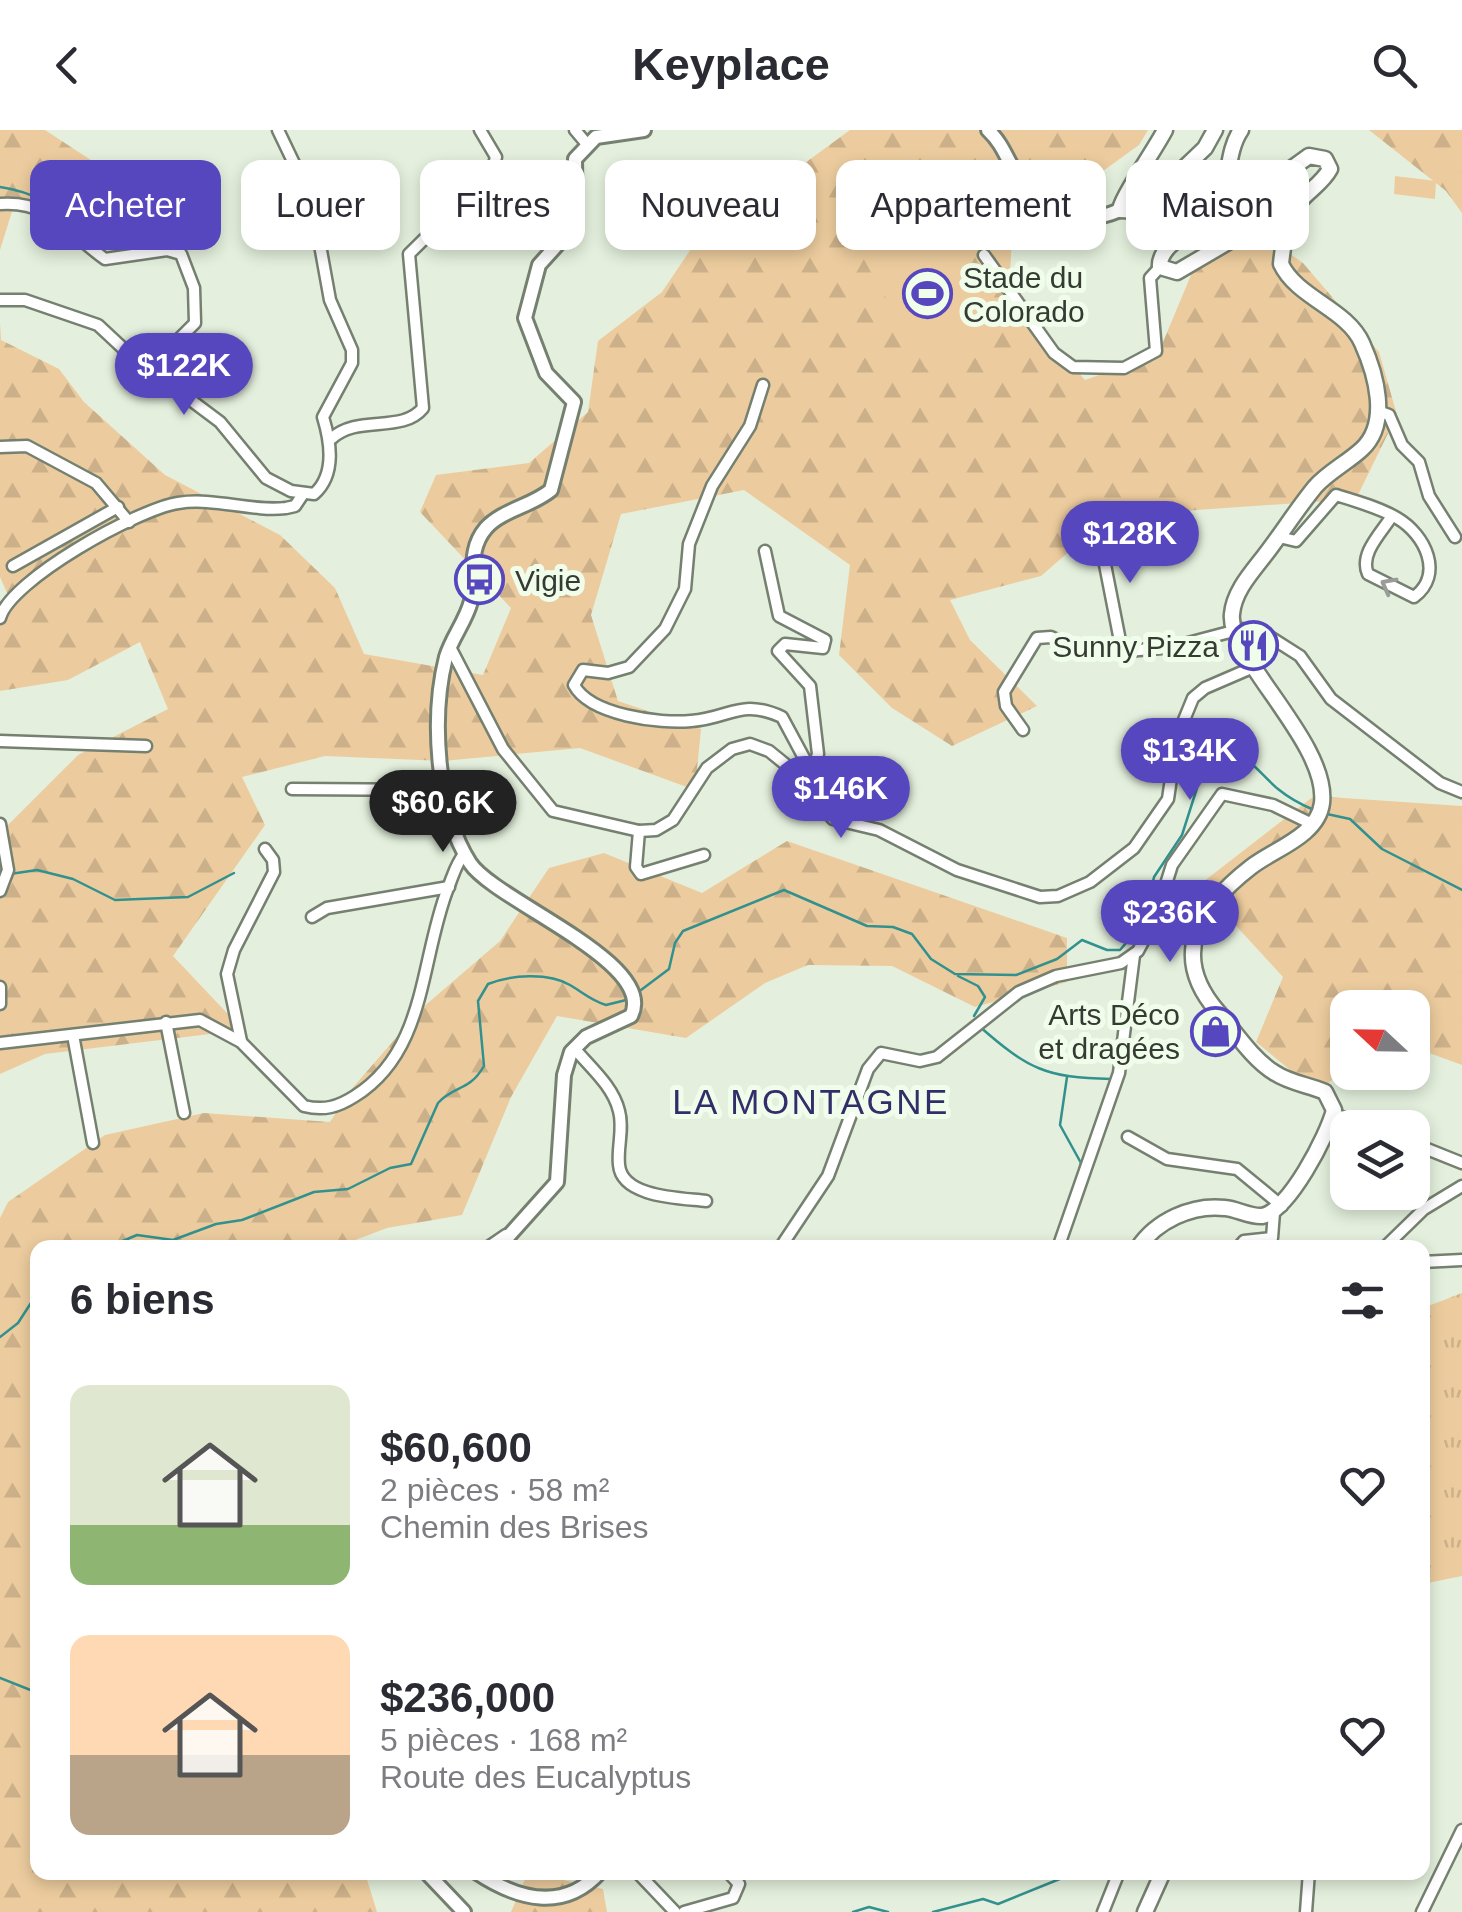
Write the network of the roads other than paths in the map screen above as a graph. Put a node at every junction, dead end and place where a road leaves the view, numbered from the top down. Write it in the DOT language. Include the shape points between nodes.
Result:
graph roads {
  1 [pos="278,130"];
  2 [pos="480,130"];
  3 [pos="576,130"];
  4 [pos="644,130"];
  5 [pos="988,130"];
  6 [pos="1166,130"];
  7 [pos="1215,130"];
  8 [pos="1241,130"];
  9 [pos="586,143"];
  10 [pos="1009,160"];
  11 [pos="0,204"];
  12 [pos="1120,210"];
  13 [pos="1106,215"];
  14 [pos="984,255"];
  15 [pos="1160,266"];
  16 [pos="0,300"];
  17 [pos="149,369"];
  18 [pos="763,385"];
  19 [pos="1378,410"];
  20 [pos="331,439"];
  21 [pos="0,447"];
  22 [pos="303,494"];
  23 [pos="118,507"];
  24 [pos="1392,516"];
  25 [pos="129,522"];
  26 [pos="1098,530"];
  27 [pos="1279,537"];
  28 [pos="1454,537"];
  29 [pos="764,551"];
  30 [pos="13,566"];
  31 [pos="0,618"];
  32 [pos="1234,630"];
  33 [pos="450,647"];
  34 [pos="1122,651"];
  35 [pos="1256,666"];
  36 [pos="1023,730"];
  37 [pos="0,742"];
  38 [pos="146,746"];
  39 [pos="813,769"];
  40 [pos="292,789"];
  41 [pos="443,790"];
  42 [pos="1462,792"];
  43 [pos="1316,816"];
  44 [pos="848,822"];
  45 [pos="0,824"];
  46 [pos="639,831"];
  47 [pos="264,849"];
  48 [pos="464,853"];
  49 [pos="704,855"];
  50 [pos="449,887"];
  51 [pos="0,891"];
  52 [pos="312,917"];
  53 [pos="1134,955"];
  54 [pos="0,987"];
  55 [pos="0,1004"];
  56 [pos="166,1022"];
  57 [pos="74,1035"];
  58 [pos="0,1042"];
  59 [pos="242,1042"];
  60 [pos="574,1048"];
  61 [pos="1332,1110"];
  62 [pos="184,1113"];
  63 [pos="1330,1121"];
  64 [pos="1128,1136"];
  65 [pos="93,1142"];
  66 [pos="1430,1150"];
  67 [pos="1462,1163"];
  68 [pos="1462,1186"];
  69 [pos="706,1201"];
  70 [pos="1278,1209"];
  71 [pos="503,1240"];
  72 [pos="785,1240"];
  73 [pos="1061,1240"];
  74 [pos="1144,1240"];
  75 [pos="1246,1240"];
  76 [pos="1392,1240"];
  77 [pos="1462,1260"];
  78 [pos="1430,1262"];
  79 [pos="1462,1830"];
  80 [pos="434,1880"];
  81 [pos="491,1880"];
  82 [pos="591,1880"];
  83 [pos="644,1880"];
  84 [pos="735,1880"];
  85 [pos="1116,1880"];
  86 [pos="1159,1880"];
  87 [pos="1308,1880"];
  88 [pos="464,1912"];
  89 [pos="674,1912"];
  90 [pos="684,1912"];
  91 [pos="1103,1912"];
  92 [pos="1145,1912"];
  93 [pos="1306,1912"];
  94 [pos="1422,1912"];
  1 -- 20 [label="street" via="312,201 330,300 352,350 352,363 323,417"];
  2 -- 20 [label="street" via="496,157 492,172 409,254 423,408 410,419 354,425"];
  3 -- 9 [label="street"];
  4 -- 9 [label="street"];
  5 -- 10 [label="street"];
  6 -- 12 [label="main road"];
  7 -- 12 [label="main road" via="1205,148 1138,211"];
  8 -- 15 [label="main road" via="1229,149 1216,207 1162,253"];
  9 -- 33 [label="street" via="573,172 576,224 539,265 525,318 542,366 571,396 574,413 551,490 483,530 471,563 469,607"];
  11 -- 17 [label="street" via="18,202 58,217 105,258 181,254 194,288 195,324"];
  12 -- 13 [label="street"];
  14 -- 15 [label="street" via="1054,353 1073,368 1124,368 1156,352 1150,278"];
  15 -- 19 [label="main road" via="1177,272 1219,248 1252,220 1291,169 1309,156 1325,159 1326,177 1292,216 1281,264 1358,335"];
  16 -- 17 [label="street" via="25,300 94,322"];
  17 -- 22 [label="street" via="220,422 266,478"];
  18 -- 39 [label="street" via="750,426 712,486 689,544 685,589 664,629 629,667 583,670 574,684 594,703 624,713 690,721 750,706 782,718"];
  19 -- 27 [label="main road" via="1371,440 1316,486"];
  19 -- 28 [label="street" via="1419,462"];
  20 -- 22 [label="street" via="326,478 314,494"];
  21 -- 23 [label="street" via="27,446 96,484"];
  22 -- 25 [label="street" via="286,508 190,502"];
  23 -- 25 [label="street"];
  23 -- 30 [label="street"];
  24 -- 24 [label="street, one-way" via="1432,562 1431,576 1414,597 1364,567"];
  24 -- 27 [label="street" via="1333,496 1296,541"];
  25 -- 31 [label="street" via="23,584"];
  26 -- 34 [label="street"];
  27 -- 32 [label="main road" via="1238,595"];
  29 -- 39 [label="street" via="779,616 824,640 817,651 785,644 778,651 810,686 818,754"];
  32 -- 34 [label="street" via="1173,647"];
  32 -- 35 [label="main road"];
  32 -- 42 [label="street" via="1252,629 1285,643 1331,698 1440,783"];
  33 -- 41 [label="street" via="437,757"];
  33 -- 46 [label="street" via="503,749 545,805"];
  34 -- 36 [label="street" via="1091,652 1037,638 1004,692"];
  35 -- 43 [label="main road" via="1318,775"];
  35 -- 44 [label="street" via="1193,698 1177,737 1174,782 1155,822 1110,868 1058,896 982,880"];
  37 -- 38 [label="street"];
  39 -- 44 [label="street"];
  40 -- 41 [label="street"];
  41 -- 48 [label="street"];
  43 -- 53 [label="street" via="1222,794 1172,865 1155,919"];
  43 -- 61 [label="main road" via="1221,896 1200,927 1192,966 1199,991 1265,1066 1324,1092"];
  44 -- 46 [label="street" via="824,813 786,764 750,744 708,768 674,820"];
  45 -- 51 [label="street" via="8,870"];
  46 -- 49 [label="street" via="640,874"];
  47 -- 59 [label="street" via="274,872 227,974"];
  48 -- 50 [label="street"];
  48 -- 60 [label="street" via="491,886 534,908 628,981 636,1003 631,1016"];
  50 -- 52 [label="street" via="327,908"];
  50 -- 59 [label="street" via="433,926 408,1038 366,1089 328,1109 304,1106"];
  53 -- 72 [label="street" via="1019,992 937,1056 920,1061 880,1054 828,1176"];
  53 -- 73 [label="street" via="1119,1072"];
  54 -- 55 [label="street"];
  56 -- 57 [label="street"];
  56 -- 59 [label="street" via="208,1022"];
  56 -- 62 [label="street"];
  57 -- 58 [label="street"];
  57 -- 65 [label="street"];
  60 -- 69 [label="street" via="619,1110 619,1165 626,1180 665,1196"];
  60 -- 71 [label="street" via="564,1075 557,1182"];
  63 -- 70 [label="main road"];
  64 -- 70 [label="street" via="1168,1160 1237,1170"];
  66 -- 67 [label="street"];
  68 -- 76 [label="street" via="1424,1209"];
  70 -- 74 [label="main road" via="1252,1215 1214,1207 1171,1218"];
  70 -- 75 [label="street" via="1272,1238"];
  77 -- 78 [label="street"];
  79 -- 94 [label="street"];
  80 -- 88 [label="street"];
  81 -- 82 [label="street" via="520,1896 547,1900 574,1895"];
  83 -- 89 [label="street"];
  84 -- 90 [label="street" via="733,1898"];
  85 -- 91 [label="street"];
  86 -- 92 [label="main road"];
  87 -- 93 [label="street"];
}
